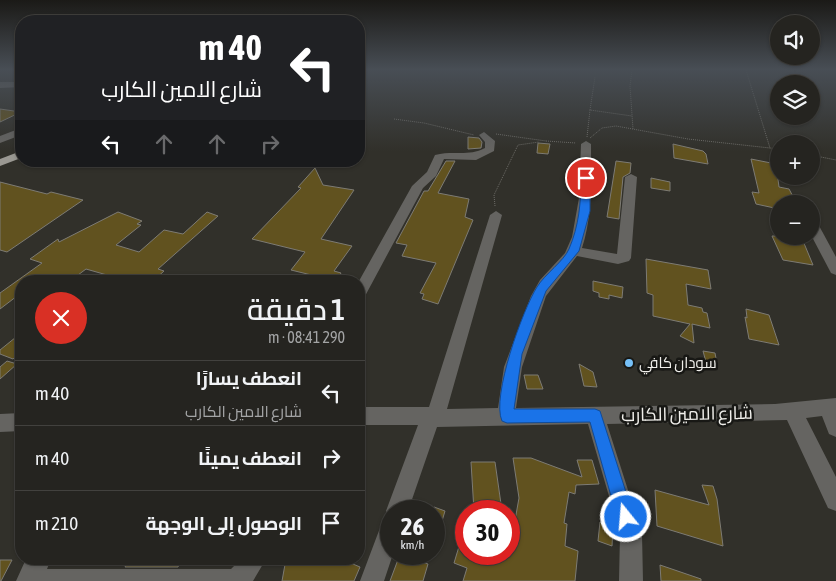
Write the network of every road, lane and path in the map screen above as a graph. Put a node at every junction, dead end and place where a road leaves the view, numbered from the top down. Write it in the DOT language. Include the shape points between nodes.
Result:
graph roads {
  1 [pos="592,97"];
  2 [pos="631,97"];
  3 [pos="754,97"];
  4 [pos="590,110"];
  5 [pos="632,116"];
  6 [pos="394,119"];
  7 [pos="633,129"];
  8 [pos="15,134"];
  9 [pos="484,135"];
  10 [pos="0,140"];
  11 [pos="546,141"];
  12 [pos="586,144"];
  13 [pos="770,148"];
  14 [pos="15,150"];
  15 [pos="0,156"];
  16 [pos="15,157"];
  17 [pos="820,157"];
  18 [pos="836,160"];
  19 [pos="0,163"];
  20 [pos="631,177"];
  21 [pos="496,214"];
  22 [pos="820,239"];
  23 [pos="574,251"];
  24 [pos="836,270"];
  25 [pos="365,283"];
  26 [pos="832,407"];
  27 [pos="793,412"];
  28 [pos="595,415"];
  29 [pos="365,416"];
  30 [pos="507,416"];
  31 [pos="433,417"];
  32 [pos="15,422"];
  33 [pos="0,423"];
  34 [pos="836,428"];
  35 [pos="401,500"];
  36 [pos="836,500"];
  37 [pos="380,559"];
  38 [pos="37,565"];
  39 [pos="251,565"];
  40 [pos="28,581"];
  41 [pos="372,581"];
  42 [pos="631,581"];
  1 -- 4 [label="path"];
  2 -- 5 [label="path"];
  3 -- 13 [label="path"];
  4 -- 5 [label="path"];
  4 -- 12 [label="path"];
  5 -- 7 [label="path"];
  6 -- 9 [label="path"];
  7 -- 12 [label="path" via="602,128"];
  7 -- 13 [label="path"];
  8 -- 10 [label="street"];
  9 -- 11 [label="path"];
  9 -- 25 [label="street" via="490,141 490,149 476,157 439,157 432,174 418,186"];
  11 -- 12 [label="path"];
  11 -- 21 [label="path" via="518,145 494,196"];
  12 -- 23 [label="street" via="587,196"];
  14 -- 15 [label="main road"];
  16 -- 19 [label="main road"];
  17 -- 18 [label="path"];
  20 -- 23 [label="street" via="624,258"];
  21 -- 31 [label="street"];
  22 -- 24 [label="street"];
  23 -- 30 [label="street" via="541,290 515,354 506,399"];
  26 -- 27 [label="street, شارع الامين الكارب"];
  26 -- 34 [label="street"];
  27 -- 28 [label="street, شارع الامين الكارب"];
  27 -- 36 [label="street"];
  28 -- 30 [label="street, شارع الامين الكارب"];
  28 -- 42 [label="street" via="631,534"];
  29 -- 31 [label="street, شارع الامين الكارب"];
  30 -- 31 [label="street, شارع الامين الكارب"];
  31 -- 35 [label="street"];
  32 -- 33 [label="street"];
  37 -- 41 [label="street"];
  38 -- 40 [label="street"];
  39 -- 40 [label="street" via="236,581"];
}
